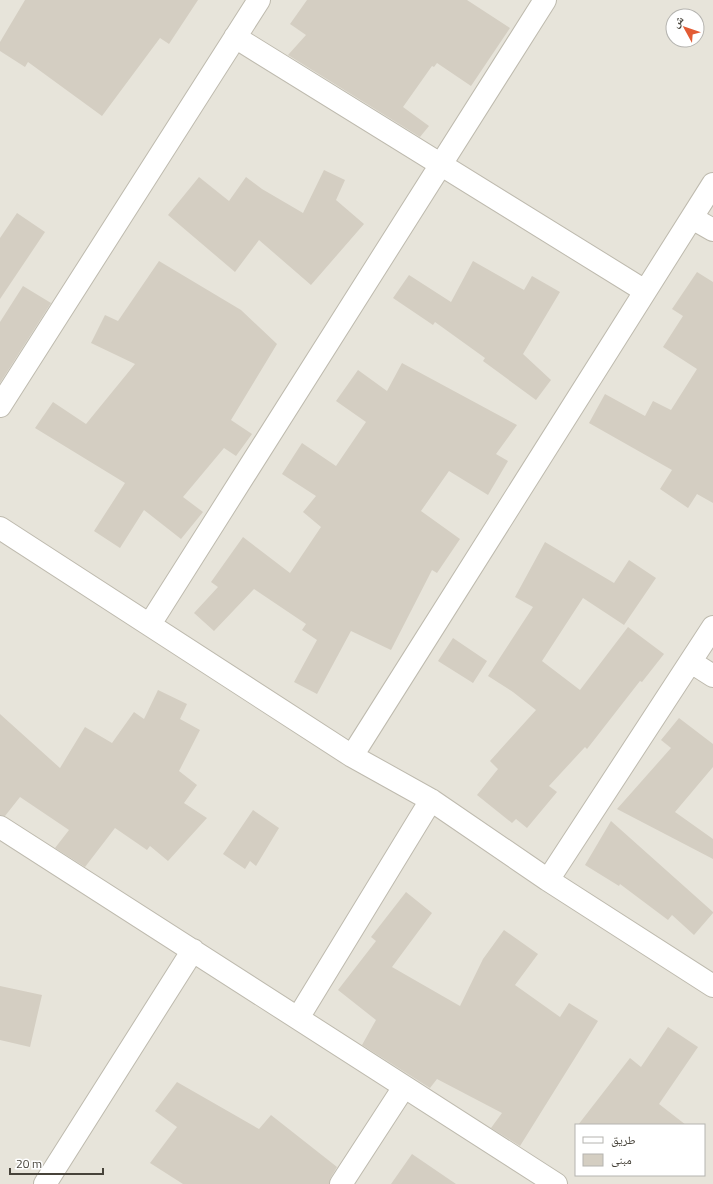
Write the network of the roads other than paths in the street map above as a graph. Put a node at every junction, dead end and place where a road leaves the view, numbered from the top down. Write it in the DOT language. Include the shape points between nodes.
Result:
graph roads {
  1 [pos="259,0"];
  2 [pos="545,0"];
  3 [pos="235,37"];
  4 [pos="442,164"];
  5 [pos="713,184"];
  6 [pos="692,218"];
  7 [pos="713,230"];
  8 [pos="645,291"];
  9 [pos="0,406"];
  10 [pos="0,528"];
  11 [pos="150,624"];
  12 [pos="713,626"];
  13 [pos="691,662"];
  14 [pos="713,676"];
  15 [pos="352,756"];
  16 [pos="431,800"];
  17 [pos="0,827"];
  18 [pos="548,880"];
  19 [pos="193,950"];
  20 [pos="713,986"];
  21 [pos="298,1018"];
  22 [pos="404,1087"];
  23 [pos="45,1184"];
  24 [pos="341,1184"];
  25 [pos="556,1184"];
  1 -- 3 [label="street"];
  2 -- 4 [label="street"];
  3 -- 4 [label="street"];
  3 -- 9 [label="street"];
  4 -- 8 [label="street"];
  4 -- 11 [label="street"];
  5 -- 6 [label="street"];
  6 -- 7 [label="street"];
  6 -- 8 [label="street"];
  8 -- 15 [label="street"];
  10 -- 11 [label="street"];
  11 -- 15 [label="street"];
  12 -- 13 [label="street"];
  13 -- 14 [label="street"];
  13 -- 18 [label="street"];
  15 -- 16 [label="street"];
  16 -- 18 [label="street"];
  16 -- 21 [label="street"];
  17 -- 19 [label="street"];
  18 -- 20 [label="street"];
  19 -- 21 [label="street"];
  19 -- 23 [label="street"];
  21 -- 22 [label="street"];
  22 -- 24 [label="street"];
  22 -- 25 [label="street"];
}
